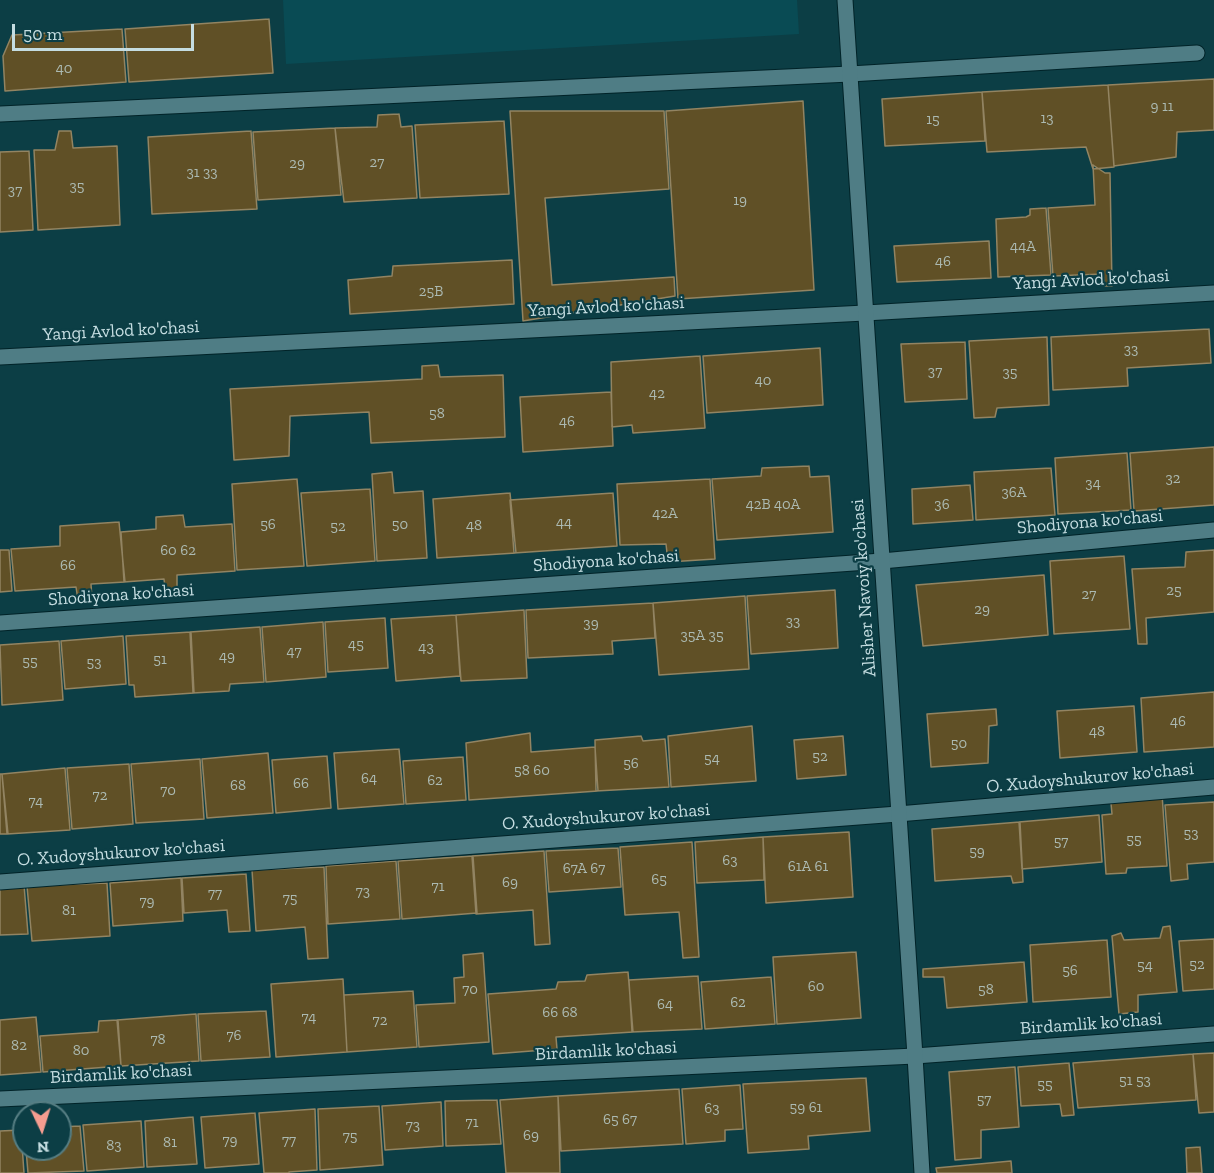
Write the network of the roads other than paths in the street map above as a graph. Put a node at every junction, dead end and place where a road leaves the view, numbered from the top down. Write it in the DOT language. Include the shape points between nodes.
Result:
graph roads {
  1 [pos="845,0"];
  2 [pos="1197,54"];
  3 [pos="850,74"];
  4 [pos="0,114"];
  5 [pos="1214,293"];
  6 [pos="865,313"];
  7 [pos="0,357"];
  8 [pos="1214,530"];
  9 [pos="882,561"];
  10 [pos="0,623"];
  11 [pos="1214,788"];
  12 [pos="898,814"];
  13 [pos="0,882"];
  14 [pos="1214,1034"];
  15 [pos="915,1056"];
  16 [pos="0,1099"];
  17 [pos="922,1173"];
  1 -- 3 [label="street, Alisher Navoiy ko'chasi"];
  2 -- 3 [label="street"];
  3 -- 4 [label="street"];
  3 -- 6 [label="street, Alisher Navoiy ko'chasi"];
  5 -- 6 [label="street, Yangi Avlod ko'chasi"];
  6 -- 7 [label="street, Yangi Avlod ko'chasi"];
  6 -- 9 [label="street, Alisher Navoiy ko'chasi"];
  8 -- 9 [label="street, Shodiyona ko'chasi"];
  9 -- 10 [label="street, Shodiyona ko'chasi"];
  9 -- 12 [label="street, Alisher Navoiy ko'chasi"];
  11 -- 12 [label="street, O. Xudoyshukurov ko'chasi"];
  12 -- 13 [label="street, O. Xudoyshukurov ko'chasi"];
  12 -- 15 [label="street, Alisher Navoiy ko'chasi"];
  14 -- 15 [label="street, Birdamlik ko'chasi"];
  15 -- 16 [label="street, Birdamlik ko'chasi"];
  15 -- 17 [label="street, Alisher Navoiy ko'chasi"];
}
